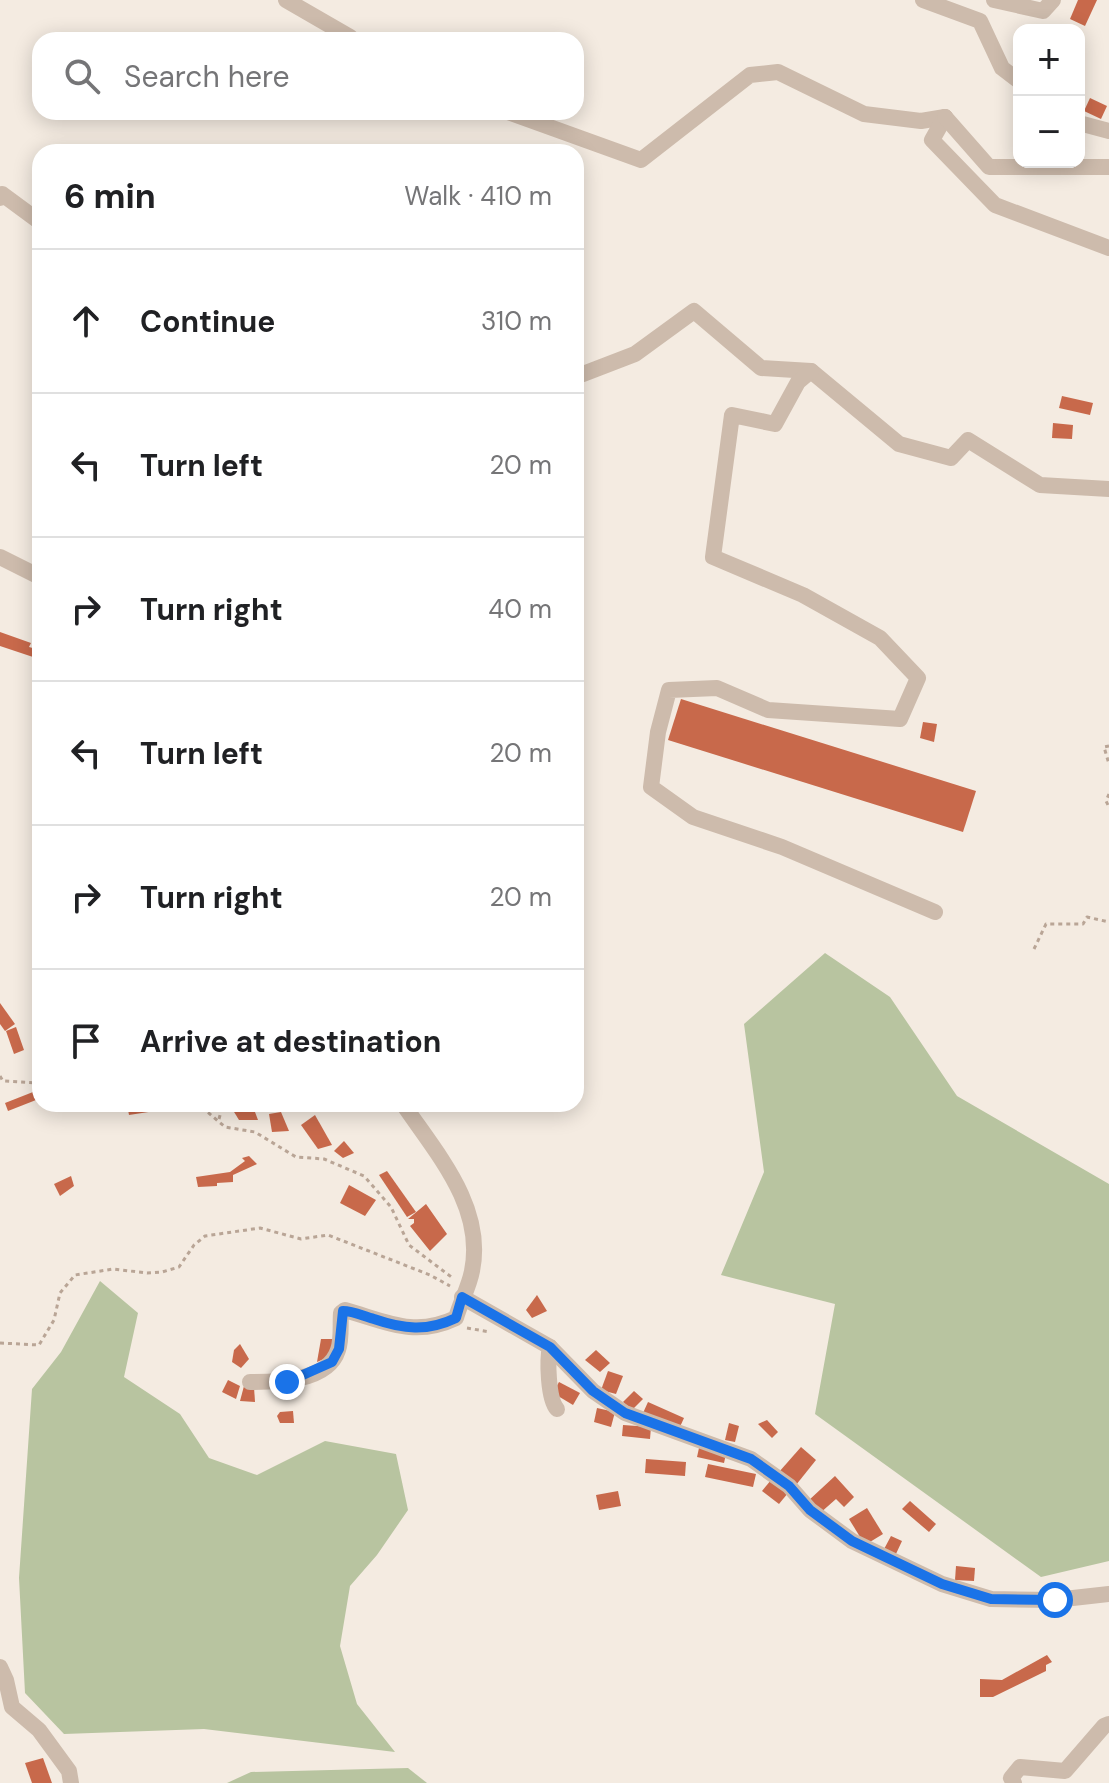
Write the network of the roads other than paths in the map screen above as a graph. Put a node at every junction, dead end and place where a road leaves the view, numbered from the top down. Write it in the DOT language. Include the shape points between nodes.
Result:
graph roads {
  1 [pos="286,0"];
  2 [pos="923,0"];
  3 [pos="994,0"];
  4 [pos="1053,0"];
  5 [pos="341,32"];
  6 [pos="1013,76"];
  7 [pos="945,117"];
  8 [pos="530,120"];
  9 [pos="1085,125"];
  10 [pos="1109,131"];
  11 [pos="1109,167"];
  12 [pos="0,198"];
  13 [pos="32,216"];
  14 [pos="1109,248"];
  15 [pos="811,371"];
  16 [pos="584,374"];
  17 [pos="1109,489"];
  18 [pos="0,557"];
  19 [pos="32,573"];
  20 [pos="935,912"];
  21 [pos="408,1112"];
  22 [pos="462,1297"];
  23 [pos="550,1347"];
  24 [pos="250,1382"];
  25 [pos="557,1409"];
  26 [pos="1109,1594"];
  27 [pos="0,1667"];
  28 [pos="6,1703"];
  29 [pos="1109,1724"];
  30 [pos="71,1783"];
  31 [pos="1014,1783"];
  1 -- 5 [label="street"];
  2 -- 6 [label="street" via="980,21 1002,68"];
  3 -- 4 [label="street" via="1043,11"];
  7 -- 8 [label="street" via="921,121 864,114 778,72 750,75 641,160"];
  7 -- 11 [label="street" via="989,167"];
  7 -- 14 [label="street" via="932,140 995,205"];
  9 -- 10 [label="street"];
  12 -- 13 [label="street" via="2,194"];
  15 -- 16 [label="street" via="761,368 694,311 635,354"];
  15 -- 17 [label="street" via="899,444 951,458 968,440 1040,485"];
  15 -- 20 [label="street" via="798,382 775,424 732,415 713,557 803,595 880,638 918,678 900,719 768,710 717,688 669,690 651,787 693,817 782,847"];
  18 -- 19 [label="street"];
  21 -- 22 [label="street" via="455,1180 470,1217 475,1248"];
  22 -- 23 [label="street"];
  22 -- 24 [label="street" via="456,1318 438,1327 397,1325 345,1310 339,1349 328,1366 287,1382"];
  23 -- 25 [label="street" via="549,1394"];
  23 -- 26 [label="street" via="593,1391 625,1413 751,1459 852,1541 942,1584 991,1599"];
  27 -- 28 [label="street"];
  28 -- 30 [label="street" via="39,1730 69,1771"];
  29 -- 31 [label="street" via="1065,1771 1020,1767 1011,1778"];
}
